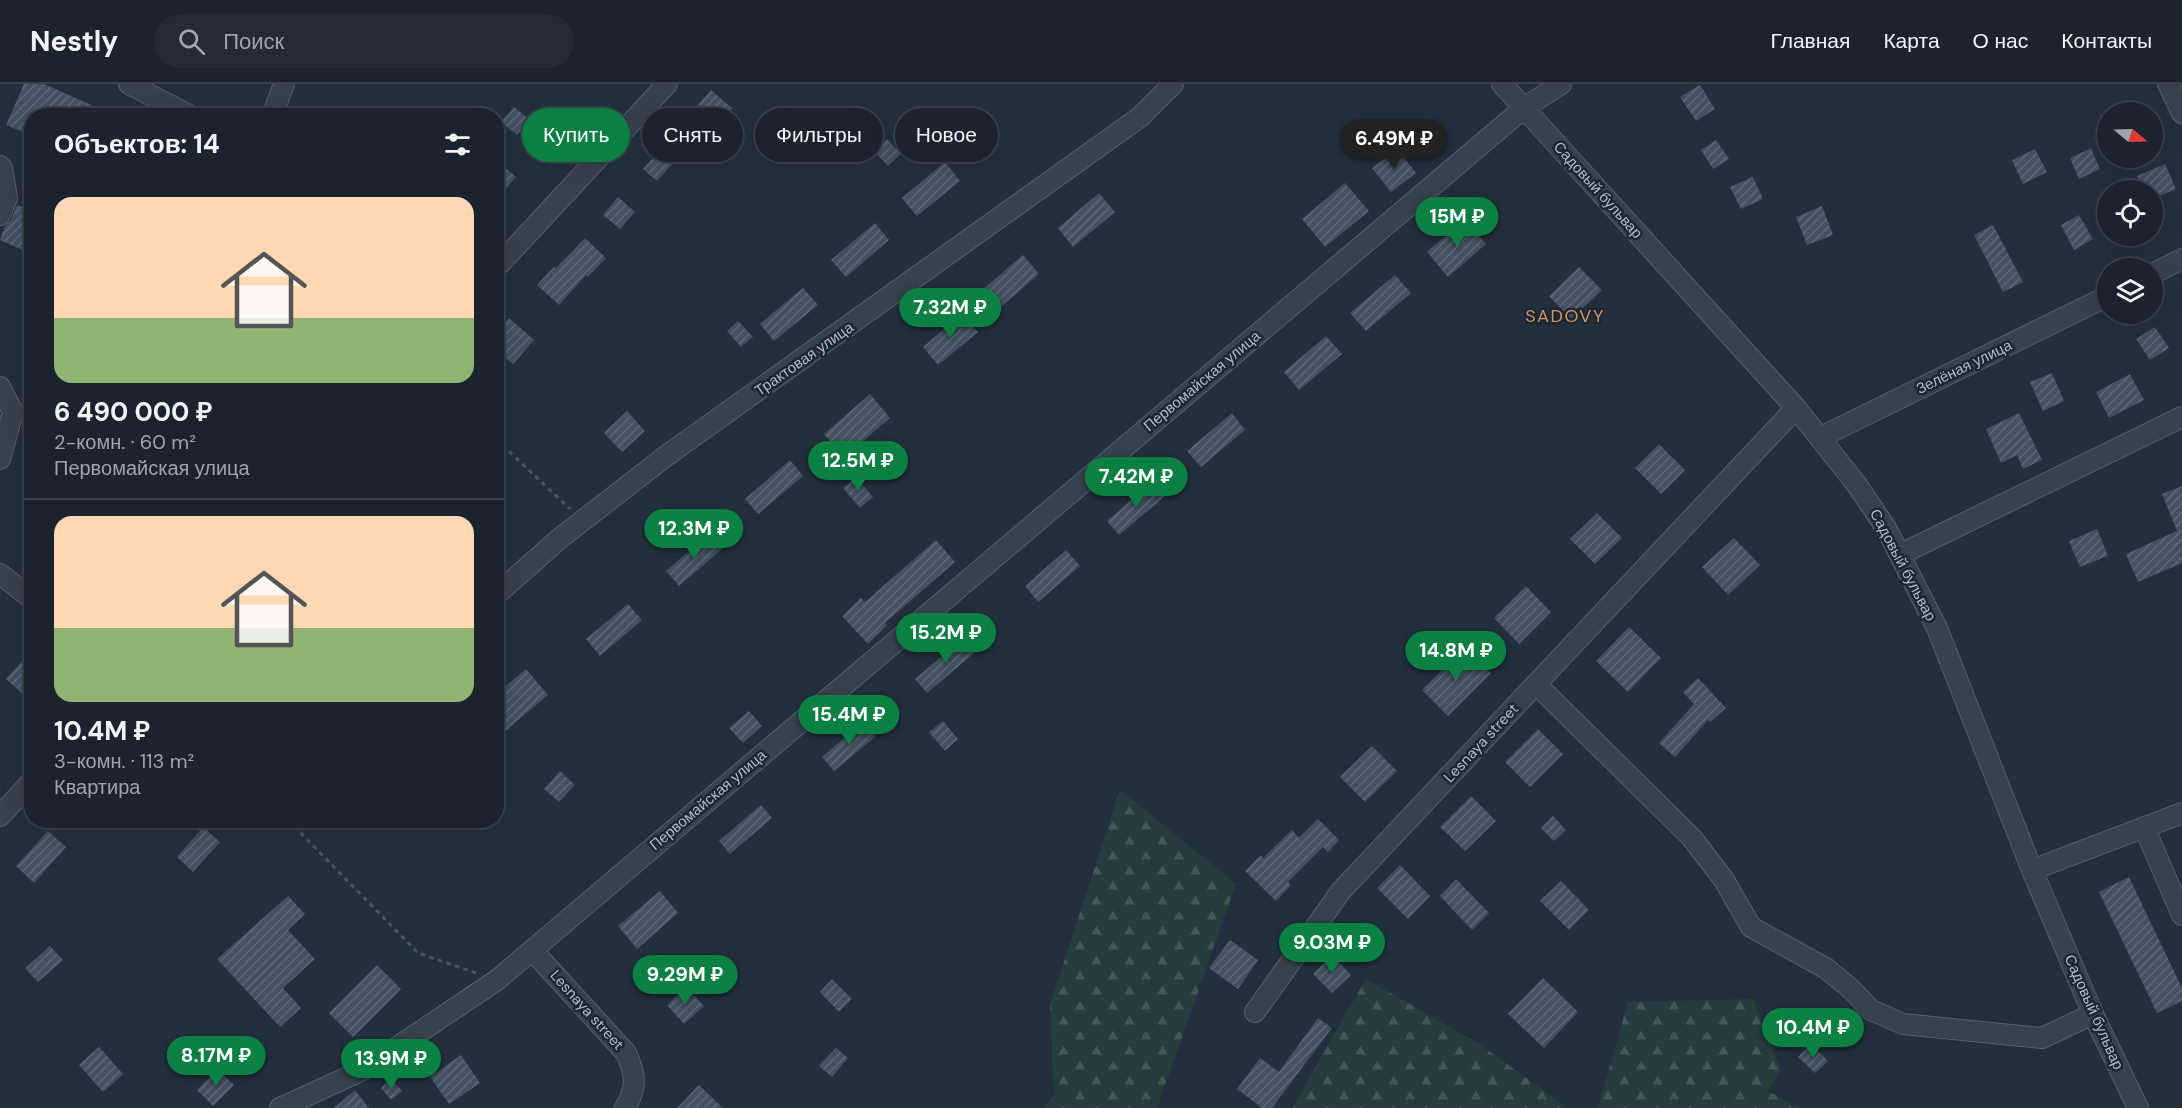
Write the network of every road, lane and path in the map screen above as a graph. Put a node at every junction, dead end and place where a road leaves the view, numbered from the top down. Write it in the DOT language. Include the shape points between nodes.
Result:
graph roads {
  1 [pos="129,84"];
  2 [pos="284,84"];
  3 [pos="667,84"];
  4 [pos="1173,84"];
  5 [pos="1502,84"];
  6 [pos="1561,84"];
  7 [pos="2168,84"];
  8 [pos="176,108"];
  9 [pos="275,108"];
  10 [pos="1524,108"];
  11 [pos="2182,113"];
  12 [pos="0,165"];
  13 [pos="0,215"];
  14 [pos="504,259"];
  15 [pos="2182,260"];
  16 [pos="2163,269"];
  17 [pos="2097,301"];
  18 [pos="0,387"];
  19 [pos="1796,408"];
  20 [pos="2182,417"];
  21 [pos="1821,437"];
  22 [pos="504,447"];
  23 [pos="0,459"];
  24 [pos="582,520"];
  25 [pos="1901,554"];
  26 [pos="0,574"];
  27 [pos="504,588"];
  28 [pos="24,593"];
  29 [pos="1536,684"];
  30 [pos="24,790"];
  31 [pos="2182,813"];
  32 [pos="0,816"];
  33 [pos="2144,827"];
  34 [pos="296,828"];
  35 [pos="2032,870"];
  36 [pos="2182,915"];
  37 [pos="532,950"];
  38 [pos="497,980"];
  39 [pos="1255,1011"];
  40 [pos="2093,1014"];
  41 [pos="280,1108"];
  42 [pos="626,1108"];
  43 [pos="2138,1108"];
  1 -- 8 [label="street"];
  2 -- 9 [label="street"];
  3 -- 14 [label="street"];
  4 -- 24 [label="street, Трактовая улица" via="1140,117"];
  5 -- 10 [label="street, Садовый бульвар"];
  6 -- 10 [label="street, Первомайская улица"];
  7 -- 11 [label="street"];
  10 -- 19 [label="street, Садовый бульвар"];
  10 -- 37 [label="street, Первомайская улица"];
  12 -- 13 [label="street" via="7,198"];
  15 -- 16 [label="street"];
  17 -- 21 [label="street, Зелёная улица"];
  18 -- 23 [label="street" via="13,412"];
  19 -- 21 [label="street, Садовый бульвар"];
  19 -- 29 [label="street, Lesnaya street"];
  20 -- 25 [label="street"];
  21 -- 25 [label="street, Садовый бульвар"];
  22 -- 24 [label="path"];
  24 -- 27 [label="street, Трактовая улица"];
  25 -- 35 [label="street, Садовый бульвар" via="1937,628"];
  26 -- 28 [label="street"];
  29 -- 39 [label="street, Lesnaya street" via="1341,891"];
  29 -- 40 [label="street" via="1692,838 1724,880 1751,927 1827,969 1871,1010 1903,1024 2042,1038"];
  30 -- 32 [label="street"];
  31 -- 33 [label="street"];
  33 -- 35 [label="street"];
  33 -- 36 [label="street"];
  34 -- 38 [label="path" via="418,953"];
  35 -- 40 [label="street, Садовый бульвар"];
  37 -- 38 [label="street, Первомайская улица"];
  37 -- 42 [label="street, Lesnaya street" via="626,1053 635,1082"];
  38 -- 41 [label="street, Первомайская улица" via="363,1070"];
  40 -- 43 [label="street, Садовый бульвар"];
}
